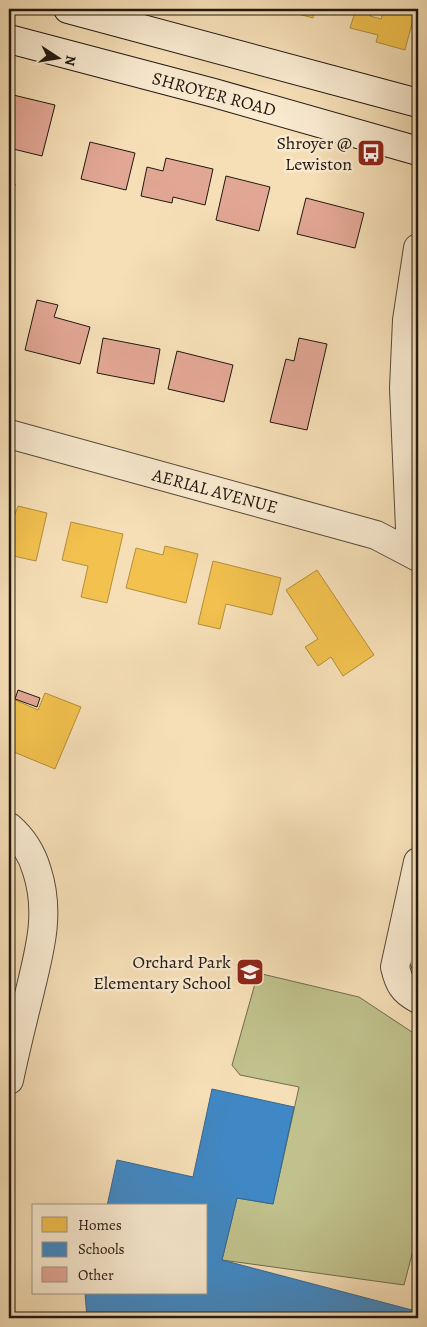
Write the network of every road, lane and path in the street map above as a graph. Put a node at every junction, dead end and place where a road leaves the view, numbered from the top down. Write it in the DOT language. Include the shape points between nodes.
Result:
graph roads {
  1 [pos="81,10"];
  2 [pos="9,39"];
  3 [pos="418,103"];
  4 [pos="418,151"];
  5 [pos="418,248"];
  6 [pos="9,434"];
  7 [pos="415,554"];
  8 [pos="9,827"];
  9 [pos="418,862"];
  10 [pos="403,932"];
  11 [pos="418,964"];
  12 [pos="418,999"];
  13 [pos="9,1080"];
  1 -- 3 [label="street"];
  2 -- 4 [label="street, SHROYER ROAD"];
  5 -- 7 [label="street" via="407,320 404,388"];
  6 -- 7 [label="street, AERIAL AVENUE" via="376,535"];
  8 -- 13 [label="street" via="33,857 44,910 40,946"];
  9 -- 10 [label="street"];
  10 -- 11 [label="lane" via="413,944"];
  10 -- 12 [label="street" via="395,967 398,981 407,993"];
}
